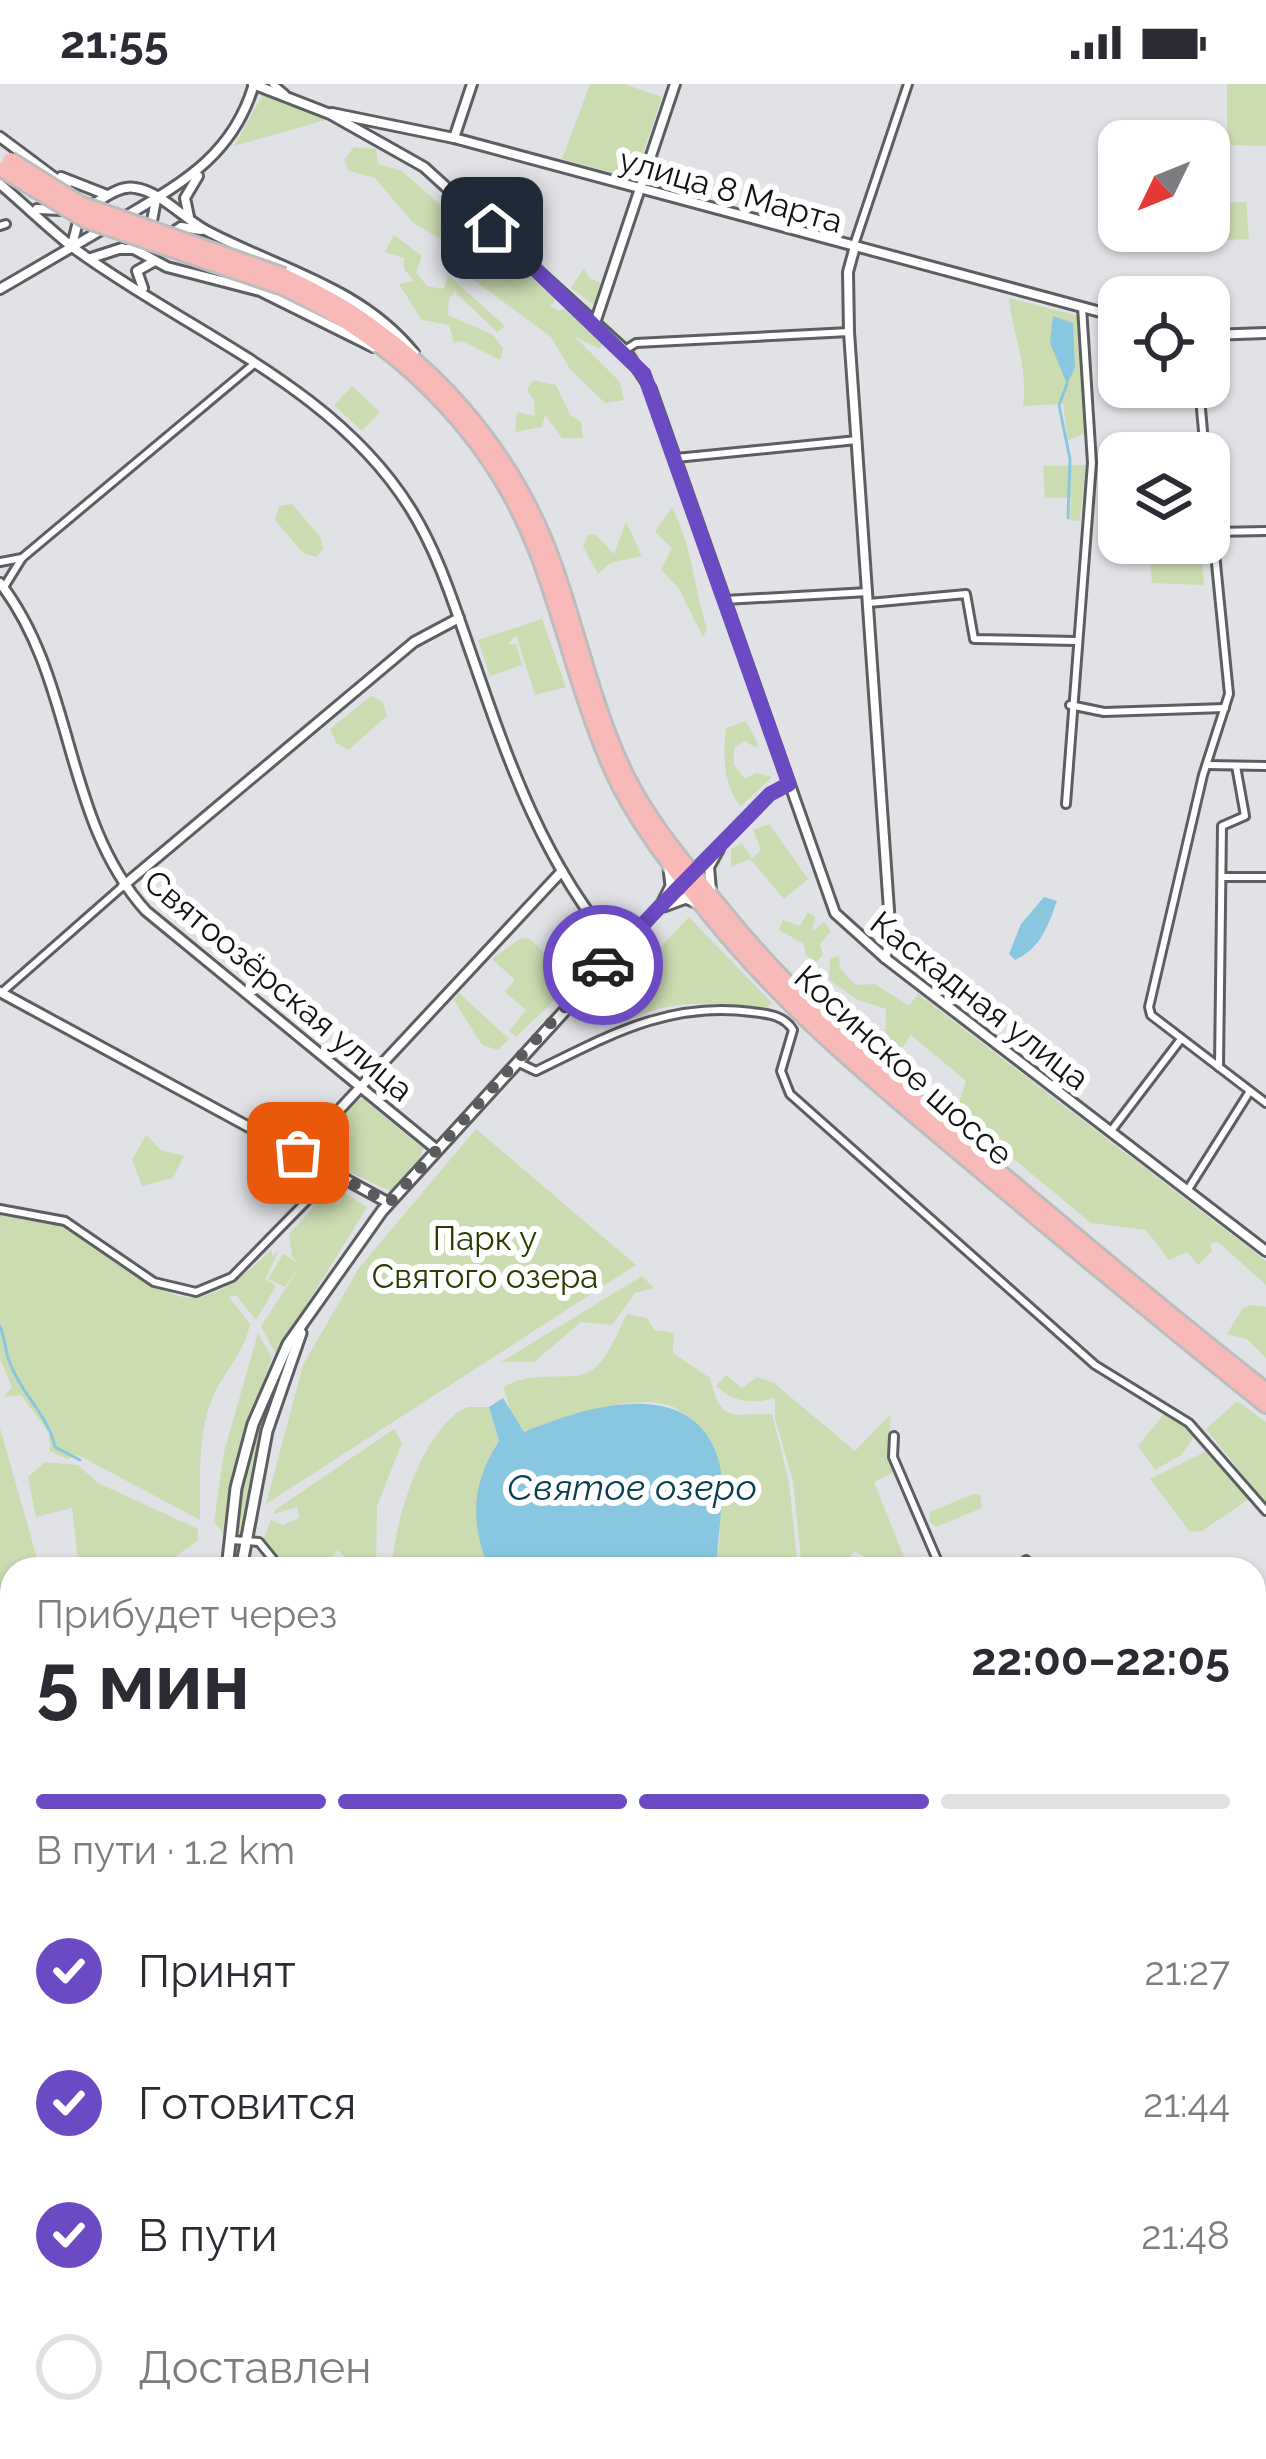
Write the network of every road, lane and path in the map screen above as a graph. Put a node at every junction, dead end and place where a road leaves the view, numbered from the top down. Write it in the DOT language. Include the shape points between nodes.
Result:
graph roads {
  1 [pos="254,84"];
  2 [pos="273,84"];
  3 [pos="472,84"];
  4 [pos="675,84"];
  5 [pos="908,84"];
  6 [pos="293,99"];
  7 [pos="330,113"];
  8 [pos="369,118"];
  9 [pos="365,132"];
  10 [pos="0,137"];
  11 [pos="454,138"];
  12 [pos="3,166"];
  13 [pos="44,168"];
  14 [pos="202,171"];
  15 [pos="639,190"];
  16 [pos="109,195"];
  17 [pos="156,198"];
  18 [pos="25,204"];
  19 [pos="194,223"];
  20 [pos="206,231"];
  21 [pos="72,247"];
  22 [pos="854,250"];
  23 [pos="117,251"];
  24 [pos="90,258"];
  25 [pos="158,263"];
  26 [pos="186,273"];
  27 [pos="119,276"];
  28 [pos="282,281"];
  29 [pos="0,289"];
  30 [pos="148,294"];
  31 [pos="1082,307"];
  32 [pos="1098,311"];
  33 [pos="595,322"];
  34 [pos="849,332"];
  35 [pos="1266,333"];
  36 [pos="1230,334"];
  37 [pos="625,350"];
  38 [pos="401,361"];
  39 [pos="254,364"];
  40 [pos="430,374"];
  41 [pos="857,440"];
  42 [pos="676,458"];
  43 [pos="1266,531"];
  44 [pos="1230,532"];
  45 [pos="22,558"];
  46 [pos="0,562"];
  47 [pos="1216,564"];
  48 [pos="2,585"];
  49 [pos="868,592"];
  50 [pos="725,600"];
  51 [pos="869,603"];
  52 [pos="459,618"];
  53 [pos="1076,641"];
  54 [pos="1070,705"];
  55 [pos="1225,708"];
  56 [pos="1207,765"];
  57 [pos="1236,766"];
  58 [pos="1266,766"];
  59 [pos="784,770"];
  60 [pos="789,784"];
  61 [pos="770,794"];
  62 [pos="795,801"];
  63 [pos="1066,804"];
  64 [pos="719,845"];
  65 [pos="670,853"];
  66 [pos="562,871"];
  67 [pos="1225,877"];
  68 [pos="1266,877"];
  69 [pos="689,878"];
  70 [pos="124,886"];
  71 [pos="663,905"];
  72 [pos="715,911"];
  73 [pos="617,950"];
  74 [pos="885,958"];
  75 [pos="1,992"];
  76 [pos="784,1002"];
  77 [pos="774,1016"];
  78 [pos="1181,1039"];
  79 [pos="514,1061"];
  80 [pos="1220,1067"];
  81 [pos="359,1086"];
  82 [pos="1250,1091"];
  83 [pos="1266,1103"];
  84 [pos="1111,1131"];
  85 [pos="436,1148"];
  86 [pos="298,1153"];
  87 [pos="335,1172"];
  88 [pos="1186,1190"];
  89 [pos="389,1203"];
  90 [pos="0,1209"];
  91 [pos="1266,1251"];
  92 [pos="314,1306"];
  93 [pos="1266,1391"];
  94 [pos="1266,1405"];
  95 [pos="894,1436"];
  96 [pos="1266,1511"];
  97 [pos="229,1539"];
  98 [pos="245,1542"];
  99 [pos="228,1557"];
  100 [pos="243,1557"];
  101 [pos="271,1557"];
  102 [pos="936,1557"];
  1 -- 6 [label="street"];
  1 -- 14 [label="street" via="229,140"];
  2 -- 6 [label="street"];
  3 -- 11 [label="street"];
  4 -- 15 [label="street"];
  5 -- 22 [label="street"];
  6 -- 7 [label="street"];
  7 -- 8 [label="street, улица 8 Марта"];
  7 -- 9 [label="street, Каскадная улица"];
  8 -- 9 [label="street" via="361,123"];
  8 -- 11 [label="street, улица 8 Марта"];
  9 -- 33 [label="street, Каскадная улица" via="444,183"];
  10 -- 13 [label="street"];
  11 -- 15 [label="street, улица 8 Марта"];
  12 -- 18 [label="street"];
  12 -- 28 [label="highway, bridge"];
  13 -- 16 [label="street"];
  13 -- 18 [label="street" via="67,187 67,203 51,213"];
  14 -- 17 [label="street"];
  14 -- 19 [label="street" via="184,202"];
  15 -- 22 [label="street, улица 8 Марта"];
  15 -- 33 [label="street"];
  16 -- 17 [label="street" via="129,187"];
  16 -- 21 [label="street" via="80,214"];
  17 -- 19 [label="street"];
  17 -- 21 [label="street"];
  17 -- 23 [label="street" via="153,227"];
  18 -- 21 [label="street"];
  19 -- 20 [label="street"];
  20 -- 26 [label="street" via="181,227 166,240 167,258"];
  20 -- 40 [label="street" via="363,307"];
  21 -- 24 [label="street"];
  21 -- 29 [label="street"];
  22 -- 31 [label="street, улица 8 Марта"];
  22 -- 34 [label="street"];
  23 -- 24 [label="street"];
  23 -- 25 [label="street" via="134,249"];
  23 -- 27 [label="street" via="110,264"];
  24 -- 27 [label="street"];
  25 -- 26 [label="street"];
  25 -- 30 [label="street" via="137,272"];
  26 -- 38 [label="street" via="260,291"];
  27 -- 30 [label="street"];
  28 -- 38 [label="highway, Косинское шоссе"];
  28 -- 40 [label="highway, Косинское шоссе" via="371,324"];
  30 -- 39 [label="street"];
  31 -- 32 [label="street, улица 8 Марта"];
  31 -- 53 [label="street" via="1092,464"];
  33 -- 37 [label="street, Каскадная улица"];
  34 -- 37 [label="street" via="636,343"];
  34 -- 41 [label="street"];
  35 -- 36 [label="street"];
  37 -- 42 [label="street, Каскадная улица" via="651,389"];
  38 -- 65 [label="highway, Косинское шоссе" via="464,426 518,508 611,766"];
  39 -- 45 [label="street"];
  39 -- 52 [label="street" via="344,429 391,481 427,538"];
  40 -- 65 [label="highway, Косинское шоссе" via="480,430 525,500 620,762"];
  41 -- 42 [label="street"];
  41 -- 49 [label="street"];
  42 -- 50 [label="street, Каскадная улица"];
  43 -- 44 [label="street"];
  45 -- 46 [label="street"];
  45 -- 48 [label="street"];
  47 -- 55 [label="street"];
  48 -- 70 [label="street, Святоозёрская улица" via="43,659 93,825"];
  49 -- 50 [label="street"];
  49 -- 51 [label="street"];
  50 -- 59 [label="street, Каскадная улица"];
  51 -- 53 [label="street" via="966,594 975,640"];
  51 -- 74 [label="street" via="891,939"];
  52 -- 66 [label="street" via="520,792"];
  52 -- 70 [label="street" via="410,646"];
  53 -- 54 [label="street"];
  54 -- 55 [label="street" via="1103,712"];
  54 -- 63 [label="street"];
  55 -- 56 [label="street"];
  56 -- 57 [label="street"];
  56 -- 78 [label="street" via="1149,1007"];
  57 -- 58 [label="street"];
  57 -- 67 [label="street" via="1246,816 1222,826"];
  59 -- 60 [label="street, Каскадная улица"];
  59 -- 61 [label="street"];
  60 -- 61 [label="street"];
  60 -- 62 [label="street, Каскадная улица"];
  61 -- 62 [label="street"];
  61 -- 64 [label="street"];
  62 -- 74 [label="street, Каскадная улица" via="835,913"];
  64 -- 65 [label="street" via="698,858"];
  64 -- 69 [label="street"];
  64 -- 72 [label="street" via="708,875"];
  65 -- 69 [label="highway, Косинское шоссе"];
  65 -- 71 [label="main road"];
  66 -- 73 [label="street"];
  66 -- 81 [label="street"];
  67 -- 68 [label="street"];
  67 -- 80 [label="street"];
  69 -- 71 [label="street"];
  69 -- 72 [label="highway, Косинское шоссе"];
  70 -- 75 [label="street"];
  70 -- 81 [label="street, Святоозёрская улица"];
  71 -- 72 [label="main road" via="686,898"];
  71 -- 73 [label="main road"];
  72 -- 76 [label="highway, Косинское шоссе"];
  72 -- 93 [label="highway, Косинское шоссе" via="848,1046"];
  73 -- 79 [label="main road"];
  74 -- 84 [label="street, Каскадная улица"];
  75 -- 86 [label="street"];
  76 -- 77 [label="street"];
  76 -- 94 [label="highway, Косинское шоссе"];
  77 -- 79 [label="street" via="669,1012 536,1072"];
  77 -- 96 [label="street" via="793,1030 781,1071 790,1094 1095,1366 1190,1423"];
  78 -- 80 [label="street"];
  78 -- 84 [label="street"];
  79 -- 85 [label="main road"];
  80 -- 82 [label="street"];
  81 -- 85 [label="street, Святоозёрская улица"];
  81 -- 86 [label="street"];
  82 -- 83 [label="street"];
  82 -- 88 [label="street"];
  84 -- 88 [label="street, Каскадная улица"];
  85 -- 89 [label="main road"];
  86 -- 87 [label="street"];
  87 -- 89 [label="street"];
  87 -- 90 [label="street" via="232,1277 196,1292 154,1282 65,1221"];
  88 -- 91 [label="street, Каскадная улица"];
  89 -- 92 [label="main road"];
  92 -- 97 [label="main road" via="270,1380"];
  92 -- 98 [label="main road" via="267,1430"];
  95 -- 102 [label="street" via="893,1457"];
  97 -- 98 [label="street"];
  97 -- 99 [label="main road"];
  98 -- 100 [label="main road"];
  98 -- 101 [label="street" via="259,1542"];
}
